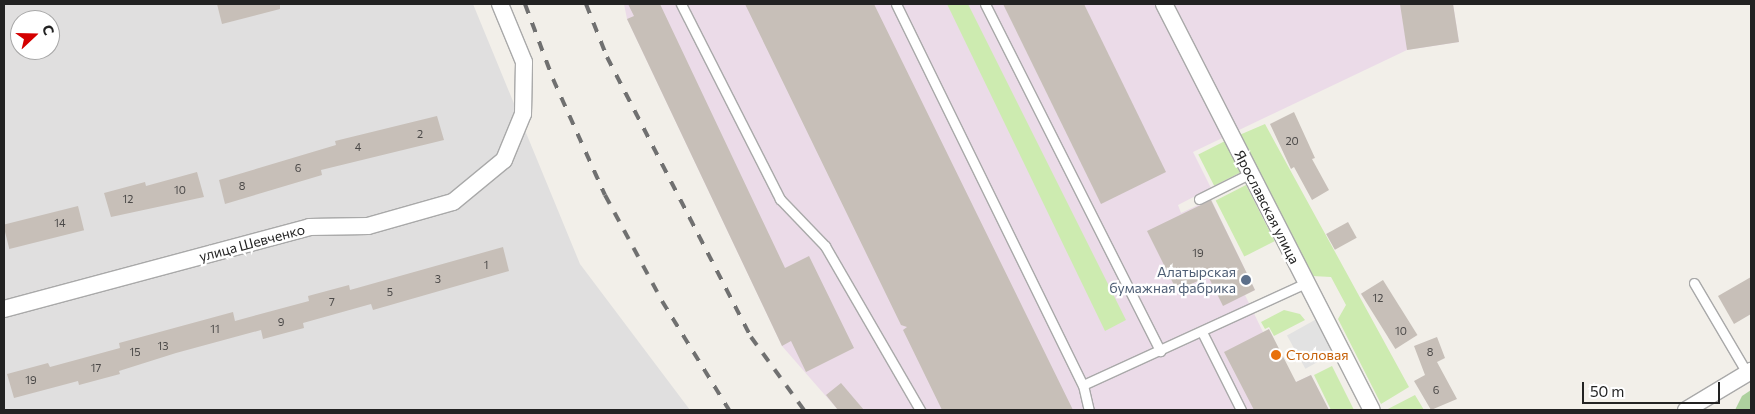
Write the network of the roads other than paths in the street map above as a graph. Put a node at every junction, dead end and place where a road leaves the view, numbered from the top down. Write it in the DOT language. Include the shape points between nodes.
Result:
graph roads {
  1 [pos="500,4"];
  2 [pos="681,4"];
  3 [pos="896,4"];
  4 [pos="986,4"];
  5 [pos="1164,4"];
  6 [pos="1250,174"];
  7 [pos="1199,199"];
  8 [pos="1306,283"];
  9 [pos="1694,283"];
  10 [pos="4,309"];
  11 [pos="1202,332"];
  12 [pos="1160,351"];
  13 [pos="1749,372"];
  14 [pos="1082,385"];
  15 [pos="920,410"];
  16 [pos="1089,410"];
  17 [pos="1241,410"];
  18 [pos="1372,410"];
  19 [pos="1686,410"];
  1 -- 10 [label="street, улица Шевченко" via="524,62 524,114 504,160 453,202 368,226 309,227"];
  2 -- 15 [label="lane" via="780,199 825,246"];
  3 -- 14 [label="lane"];
  4 -- 12 [label="lane"];
  5 -- 6 [label="street, Ярославская улица"];
  6 -- 7 [label="lane"];
  6 -- 8 [label="street, Ярославская улица"];
  8 -- 11 [label="lane"];
  8 -- 18 [label="street, Ярославская улица"];
  9 -- 13 [label="lane"];
  11 -- 12 [label="lane"];
  11 -- 17 [label="lane"];
  12 -- 14 [label="lane"];
  13 -- 19 [label="street"];
  14 -- 16 [label="lane"];
}
